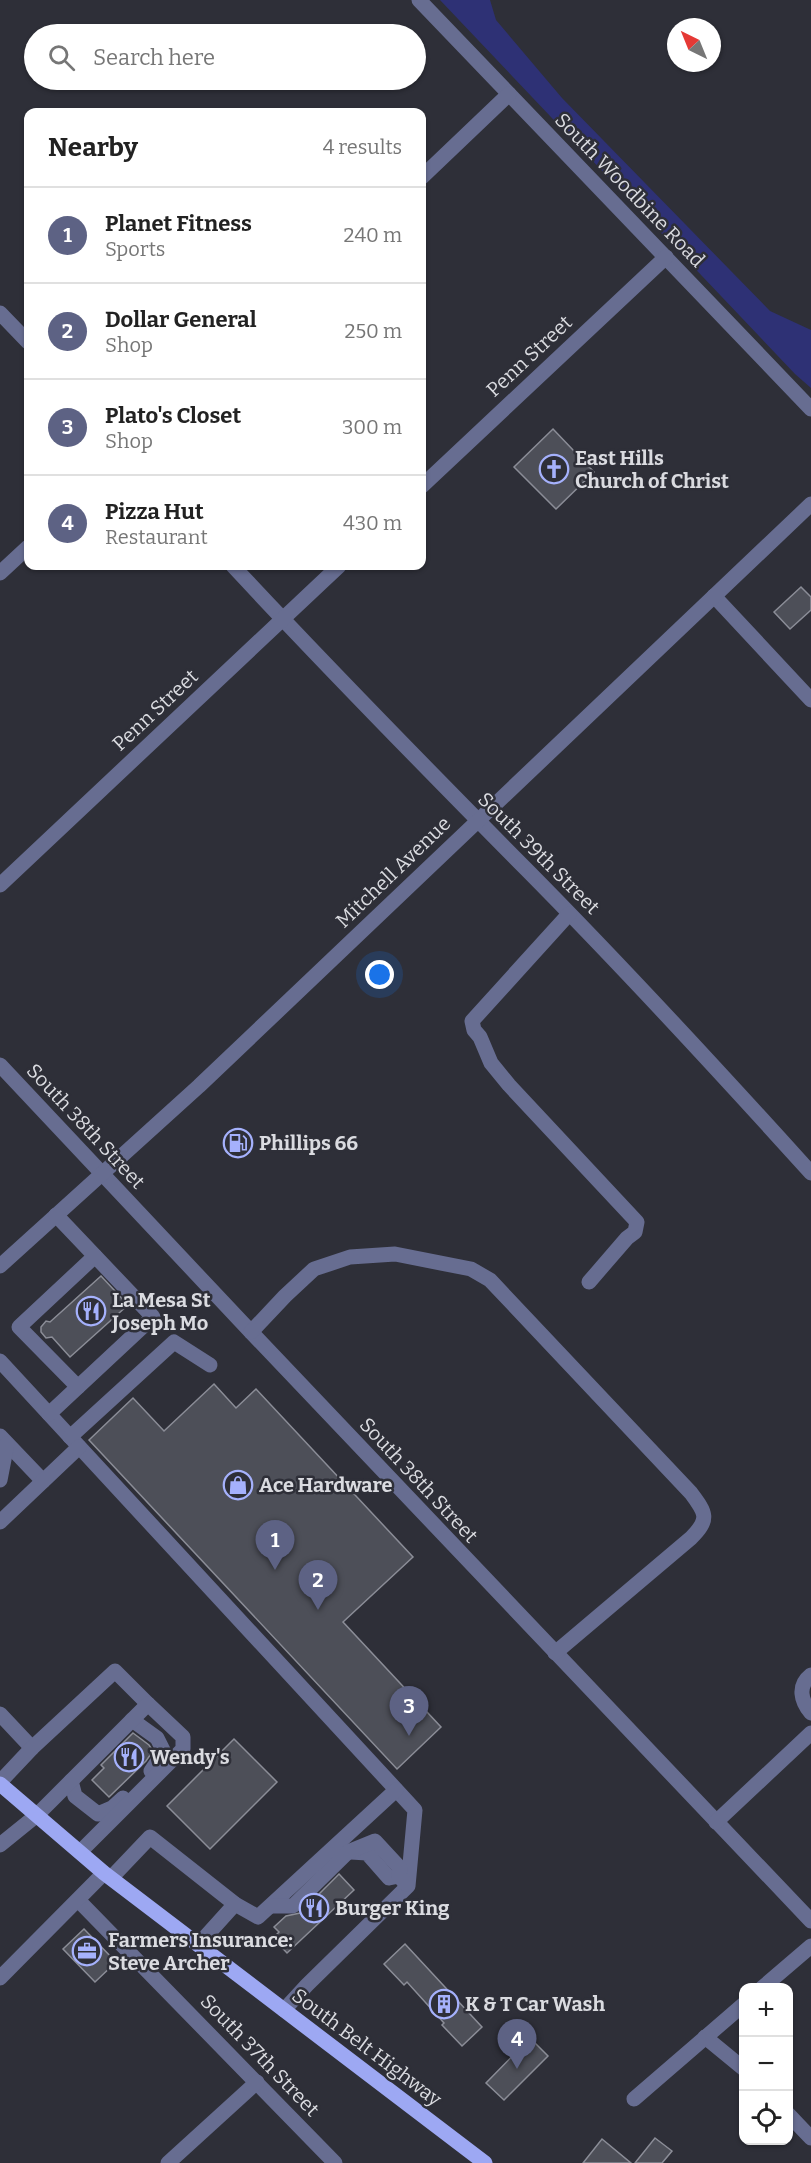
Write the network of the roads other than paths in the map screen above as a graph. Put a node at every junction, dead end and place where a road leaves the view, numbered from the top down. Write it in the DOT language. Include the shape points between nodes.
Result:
graph roads {
  1 [pos="419,0"];
  2 [pos="509,94"];
  3 [pos="426,173"];
  4 [pos="666,257"];
  5 [pos="0,313"];
  6 [pos="24,338"];
  7 [pos="811,409"];
  8 [pos="426,482"];
  9 [pos="811,504"];
  10 [pos="24,551"];
  11 [pos="237,570"];
  12 [pos="335,570"];
  13 [pos="0,573"];
  14 [pos="714,596"];
  15 [pos="283,619"];
  16 [pos="811,700"];
  17 [pos="477,821"];
  18 [pos="0,885"];
  19 [pos="569,914"];
  20 [pos="0,1065"];
  21 [pos="101,1173"];
  22 [pos="811,1173"];
  23 [pos="56,1215"];
  24 [pos="95,1256"];
  25 [pos="0,1266"];
  26 [pos="589,1282"];
  27 [pos="251,1332"];
  28 [pos="0,1361"];
  29 [pos="210,1365"];
  30 [pos="78,1387"];
  31 [pos="49,1414"];
  32 [pos="4,1440"];
  33 [pos="75,1442"];
  34 [pos="0,1480"];
  35 [pos="43,1481"];
  36 [pos="0,1522"];
  37 [pos="555,1653"];
  38 [pos="811,1675"];
  39 [pos="148,1704"];
  40 [pos="811,1713"];
  41 [pos="0,1714"];
  42 [pos="132,1720"];
  43 [pos="811,1732"];
  44 [pos="32,1748"];
  45 [pos="71,1781"];
  46 [pos="0,1783"];
  47 [pos="396,1790"];
  48 [pos="36,1815"];
  49 [pos="716,1822"];
  50 [pos="0,1846"];
  51 [pos="80,1852"];
  52 [pos="108,1875"];
  53 [pos="404,1881"];
  54 [pos="78,1900"];
  55 [pos="235,1904"];
  56 [pos="271,1906"];
  57 [pos="811,1921"];
  58 [pos="198,1945"];
  59 [pos="811,1946"];
  60 [pos="0,1978"];
  61 [pos="768,1983"];
  62 [pos="739,2008"];
  63 [pos="284,2010"];
  64 [pos="705,2037"];
  65 [pos="739,2065"];
  66 [pos="257,2082"];
  67 [pos="634,2099"];
  68 [pos="793,2118"];
  69 [pos="811,2138"];
  70 [pos="168,2163"];
  71 [pos="335,2163"];
  72 [pos="485,2163"];
  1 -- 2 [label="street, South Woodbine Road"];
  2 -- 3 [label="street"];
  2 -- 4 [label="street, South Woodbine Road"];
  4 -- 7 [label="street, South Woodbine Road"];
  4 -- 8 [label="street, Penn Street"];
  5 -- 6 [label="street"];
  9 -- 14 [label="street, Mitchell Avenue"];
  10 -- 13 [label="street"];
  11 -- 15 [label="street, South 39th Street"];
  12 -- 15 [label="street, Penn Street"];
  14 -- 16 [label="street"];
  14 -- 17 [label="street, Mitchell Avenue"];
  15 -- 17 [label="street, South 39th Street"];
  15 -- 18 [label="street, Penn Street"];
  17 -- 19 [label="street, South 39th Street"];
  17 -- 21 [label="street, Mitchell Avenue" via="207,1079"];
  19 -- 22 [label="street, South 39th Street"];
  19 -- 26 [label="street" via="472,1021 491,1063 508,1085 637,1222 635,1232"];
  20 -- 21 [label="street, South 38th Street"];
  21 -- 23 [label="street, Mitchell Avenue"];
  21 -- 27 [label="street, South 38th Street"];
  23 -- 24 [label="street"];
  23 -- 25 [label="street, Mitchell Avenue"];
  24 -- 30 [label="street" via="153,1317"];
  24 -- 30 [label="street" via="19,1328"];
  27 -- 37 [label="street, South 38th Street"];
  27 -- 37 [label="street" via="315,1269 350,1257 395,1254 471,1269 497,1287 691,1492 705,1518 703,1526 690,1538"];
  28 -- 31 [label="street"];
  29 -- 33 [label="street" via="174,1342"];
  30 -- 31 [label="street"];
  31 -- 33 [label="street"];
  32 -- 34 [label="street"];
  32 -- 35 [label="street"];
  33 -- 35 [label="street"];
  33 -- 47 [label="street"];
  35 -- 36 [label="street"];
  37 -- 49 [label="street, South 38th Street"];
  38 -- 40 [label="street" via="801,1691 803,1703"];
  39 -- 42 [label="street"];
  39 -- 44 [label="street" via="115,1671"];
  39 -- 51 [label="street" via="183,1737 183,1749"];
  41 -- 44 [label="street"];
  42 -- 45 [label="street"];
  42 -- 45 [label="street" via="157,1738 164,1752 156,1767 112,1808 98,1814 75,1796"];
  43 -- 49 [label="street"];
  44 -- 46 [label="street"];
  45 -- 48 [label="street"];
  46 -- 48 [label="main road, South Belt Highway"];
  47 -- 53 [label="street" via="415,1810"];
  47 -- 56 [label="street"];
  48 -- 50 [label="street"];
  48 -- 51 [label="main road, South Belt Highway"];
  49 -- 57 [label="street, South 38th Street"];
  51 -- 52 [label="main road, South Belt Highway"];
  52 -- 54 [label="street"];
  52 -- 55 [label="street" via="150,1837"];
  52 -- 58 [label="main road, South Belt Highway"];
  53 -- 56 [label="street" via="400,1868 375,1842 348,1852 293,1906"];
  53 -- 63 [label="street"];
  54 -- 60 [label="street"];
  54 -- 66 [label="street, South 37th Street"];
  55 -- 56 [label="street" via="258,1917"];
  55 -- 58 [label="street"];
  58 -- 63 [label="main road, South Belt Highway"];
  59 -- 61 [label="street"];
  62 -- 64 [label="street"];
  63 -- 72 [label="main road, South Belt Highway"];
  64 -- 65 [label="street"];
  64 -- 67 [label="street"];
  66 -- 70 [label="street"];
  66 -- 71 [label="street, South 37th Street"];
  68 -- 69 [label="street"];
}
